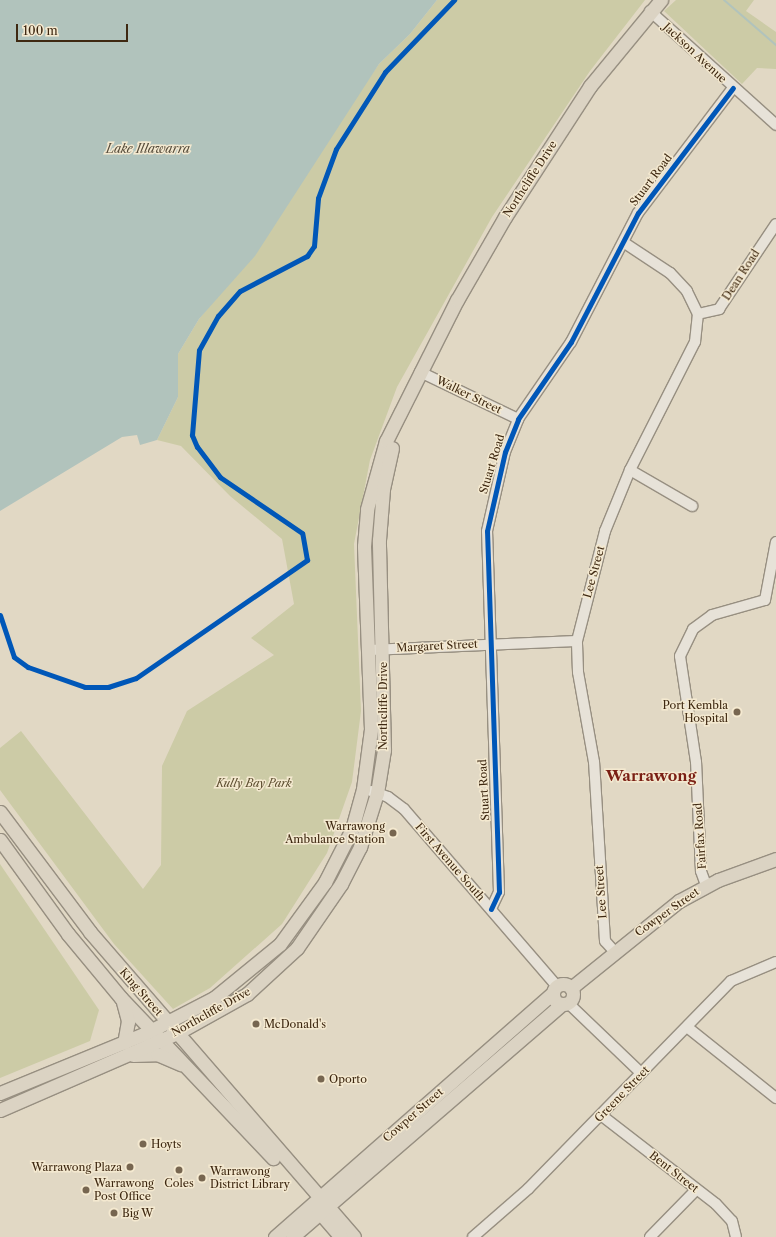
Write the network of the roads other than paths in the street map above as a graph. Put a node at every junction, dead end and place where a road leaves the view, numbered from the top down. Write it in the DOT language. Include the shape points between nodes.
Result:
graph roads {
  1 [pos="661,0"];
  2 [pos="650,11"];
  3 [pos="733,88"];
  4 [pos="776,125"];
  5 [pos="776,224"];
  6 [pos="623,242"];
  7 [pos="698,314"];
  8 [pos="420,372"];
  9 [pos="518,419"];
  10 [pos="630,470"];
  11 [pos="692,506"];
  12 [pos="776,542"];
  13 [pos="577,641"];
  14 [pos="488,644"];
  15 [pos="369,650"];
  16 [pos="382,650"];
  17 [pos="363,789"];
  18 [pos="377,792"];
  19 [pos="0,812"];
  20 [pos="0,840"];
  21 [pos="776,859"];
  22 [pos="706,885"];
  23 [pos="491,909"];
  24 [pos="614,951"];
  25 [pos="776,962"];
  26 [pos="571,988"];
  27 [pos="555,990"];
  28 [pos="122,998"];
  29 [pos="565,1004"];
  30 [pos="168,1022"];
  31 [pos="687,1027"];
  32 [pos="177,1032"];
  33 [pos="157,1035"];
  34 [pos="124,1043"];
  35 [pos="116,1058"];
  36 [pos="190,1069"];
  37 [pos="641,1073"];
  38 [pos="0,1093"];
  39 [pos="776,1098"];
  40 [pos="0,1110"];
  41 [pos="601,1115"];
  42 [pos="696,1190"];
  43 [pos="320,1205"];
  44 [pos="275,1237"];
  45 [pos="292,1237"];
  46 [pos="341,1237"];
  47 [pos="354,1237"];
  48 [pos="473,1237"];
  49 [pos="650,1237"];
  50 [pos="736,1237"];
  1 -- 2 [label="main road, Northcliffe Drive"];
  2 -- 3 [label="street, Jackson Avenue"];
  2 -- 8 [label="main road, Northcliffe Drive" via="590,86 505,217"];
  3 -- 4 [label="street, Jackson Avenue"];
  3 -- 6 [label="street, Stuart Road" via="638,213"];
  5 -- 7 [label="street, Dean Road" via="719,309"];
  6 -- 7 [label="street" via="670,273 687,291"];
  6 -- 9 [label="street, Stuart Road" via="571,342"];
  7 -- 10 [label="street, Lee Street" via="695,342"];
  8 -- 9 [label="street, Walker Street"];
  8 -- 15 [label="main road, Northcliffe Drive" via="386,441 367,509 364,546"];
  8 -- 16 [label="main road, Northcliffe Drive" via="393,442 383,488 378,540"];
  9 -- 14 [label="street, Stuart Road" via="493,490 487,530"];
  10 -- 11 [label="street"];
  10 -- 13 [label="street, Lee Street" via="605,531"];
  12 -- 22 [label="street, Fairfax Road" via="765,600 712,615 694,629 683,643 680,656 696,762 701,871"];
  13 -- 14 [label="street, Margaret Street"];
  13 -- 24 [label="street, Lee Street" via="578,672 594,762 605,941"];
  14 -- 16 [label="street, Margaret Street"];
  14 -- 23 [label="street, Stuart Road" via="499,892"];
  15 -- 16 [label="street, Margaret Street"];
  15 -- 17 [label="main road, Northcliffe Drive" via="370,729"];
  16 -- 18 [label="main road, Northcliffe Drive" via="384,750"];
  17 -- 18 [label="street, First Avenue South"];
  17 -- 30 [label="main road, Northcliffe Drive" via="341,853 293,930 232,985"];
  18 -- 23 [label="street, First Avenue South" via="404,809"];
  18 -- 32 [label="main road, Northcliffe Drive" via="360,847 341,884 297,948 247,994"];
  19 -- 30 [label="main road, King Street" via="90,932"];
  20 -- 28 [label="main road, King Street" via="68,934"];
  21 -- 22 [label="main road, Cowper Street"];
  22 -- 24 [label="main road, Cowper Street" via="650,921"];
  23 -- 27 [label="street, First Avenue South"];
  24 -- 26 [label="main road, Cowper Street"];
  25 -- 31 [label="street, Greene Street" via="731,981"];
  26 -- 27 [label="main road"];
  26 -- 29 [label="main road" via="573,998"];
  27 -- 29 [label="main road"];
  27 -- 43 [label="main road, Cowper Street"];
  28 -- 33 [label="main road, King Street"];
  28 -- 34 [label="main road" via="128,1021"];
  29 -- 37 [label="street"];
  29 -- 43 [label="main road, Cowper Street"];
  30 -- 32 [label="main road, King Street"];
  30 -- 33 [label="main road, Northcliffe Drive"];
  31 -- 37 [label="street, Greene Street"];
  31 -- 39 [label="street"];
  32 -- 33 [label="main road, Northcliffe Drive"];
  32 -- 43 [label="main road, King Street"];
  33 -- 34 [label="main road, Northcliffe Drive"];
  33 -- 35 [label="main road, Northcliffe Drive"];
  33 -- 36 [label="main road, King Street"];
  34 -- 38 [label="main road, Northcliffe Drive"];
  35 -- 36 [label="main road" via="157,1054"];
  35 -- 40 [label="main road, Northcliffe Drive"];
  36 -- 43 [label="main road, King Street"];
  37 -- 41 [label="street, Greene Street"];
  41 -- 42 [label="street, Bent Street"];
  41 -- 48 [label="street, Greene Street"];
  42 -- 49 [label="street"];
  42 -- 50 [label="street, Bent Street" via="732,1221"];
  43 -- 44 [label="main road, Cowper Street"];
  43 -- 45 [label="main road, Cowper Street"];
  43 -- 46 [label="main road, King Street"];
  43 -- 47 [label="main road, King Street"];
}
